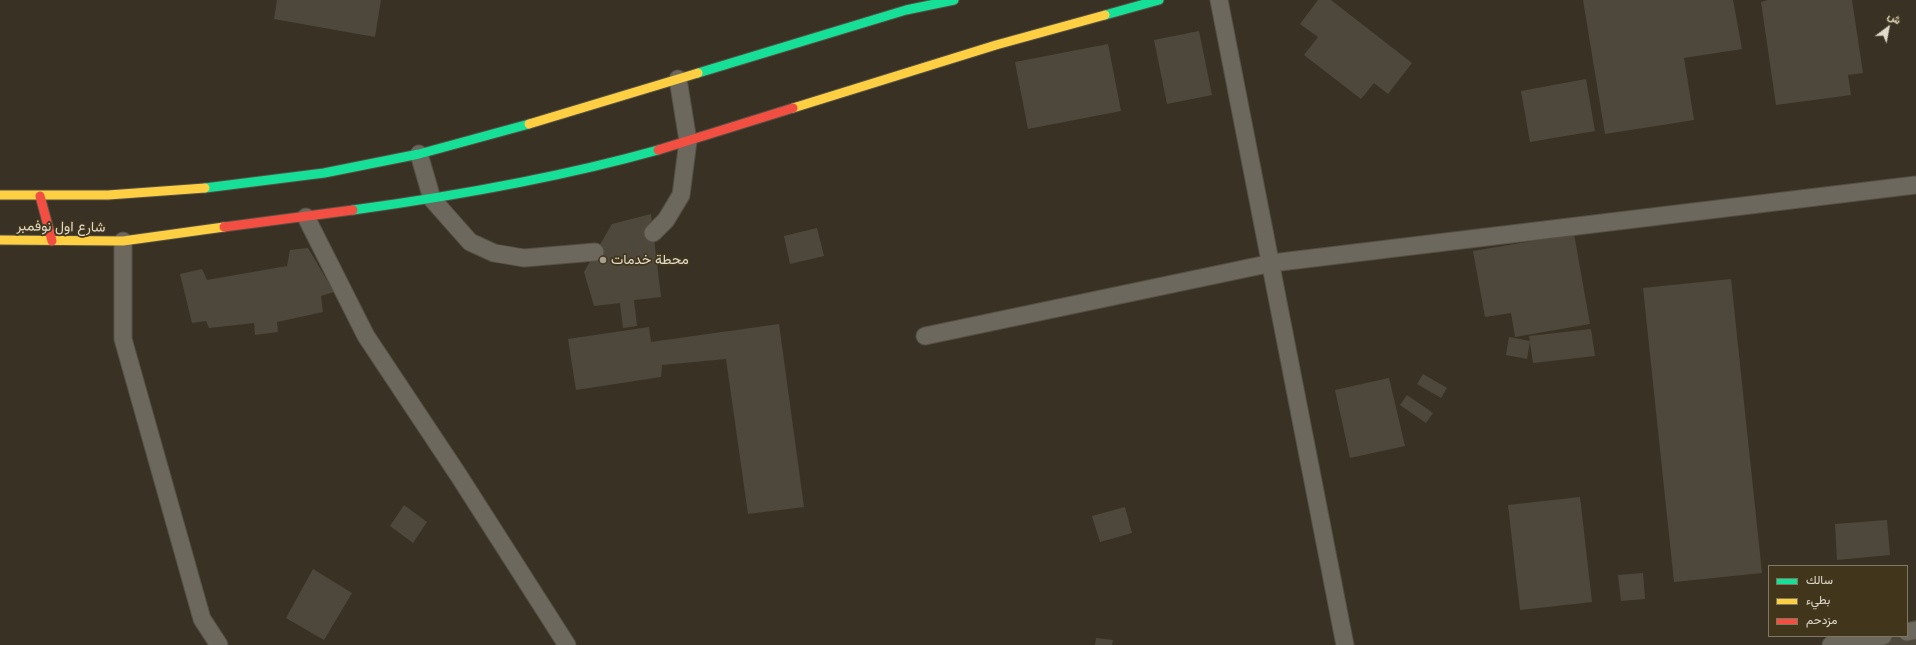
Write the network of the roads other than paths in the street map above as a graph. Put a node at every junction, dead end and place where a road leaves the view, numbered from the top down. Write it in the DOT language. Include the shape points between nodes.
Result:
graph roads {
  1 [pos="954,0"];
  2 [pos="1159,0"];
  3 [pos="1220,0"];
  4 [pos="678,79"];
  5 [pos="688,141"];
  6 [pos="419,154"];
  7 [pos="1916,184"];
  8 [pos="0,195"];
  9 [pos="40,196"];
  10 [pos="432,199"];
  11 [pos="306,217"];
  12 [pos="653,233"];
  13 [pos="0,240"];
  14 [pos="52,241"];
  15 [pos="122,241"];
  16 [pos="595,252"];
  17 [pos="1272,263"];
  18 [pos="925,336"];
  19 [pos="1877,637"];
  20 [pos="219,645"];
  21 [pos="567,645"];
  22 [pos="1345,645"];
  23 [pos="1831,645"];
  1 -- 4 [label="main road" via="906,10"];
  2 -- 5 [label="main road, شارع اول نوفمبر" via="996,45"];
  3 -- 17 [label="lane"];
  4 -- 5 [label="lane"];
  4 -- 6 [label="main road" via="555,117"];
  5 -- 10 [label="main road, شارع اول نوفمبر" via="605,165"];
  5 -- 12 [label="lane" via="681,195 666,220"];
  6 -- 9 [label="main road" via="324,173 178,191"];
  6 -- 10 [label="lane"];
  7 -- 17 [label="lane"];
  8 -- 9 [label="main road"];
  9 -- 14 [label="main road"];
  10 -- 11 [label="main road, شارع اول نوفمبر"];
  10 -- 16 [label="lane" via="470,242 494,253 524,258"];
  11 -- 15 [label="main road, شارع اول نوفمبر"];
  11 -- 21 [label="lane" via="366,336"];
  13 -- 14 [label="main road, شارع اول نوفمبر"];
  14 -- 15 [label="main road, شارع اول نوفمبر"];
  15 -- 20 [label="lane" via="123,339 202,619"];
  17 -- 18 [label="lane"];
  17 -- 22 [label="lane"];
  19 -- 23 [label="lane"];
}
